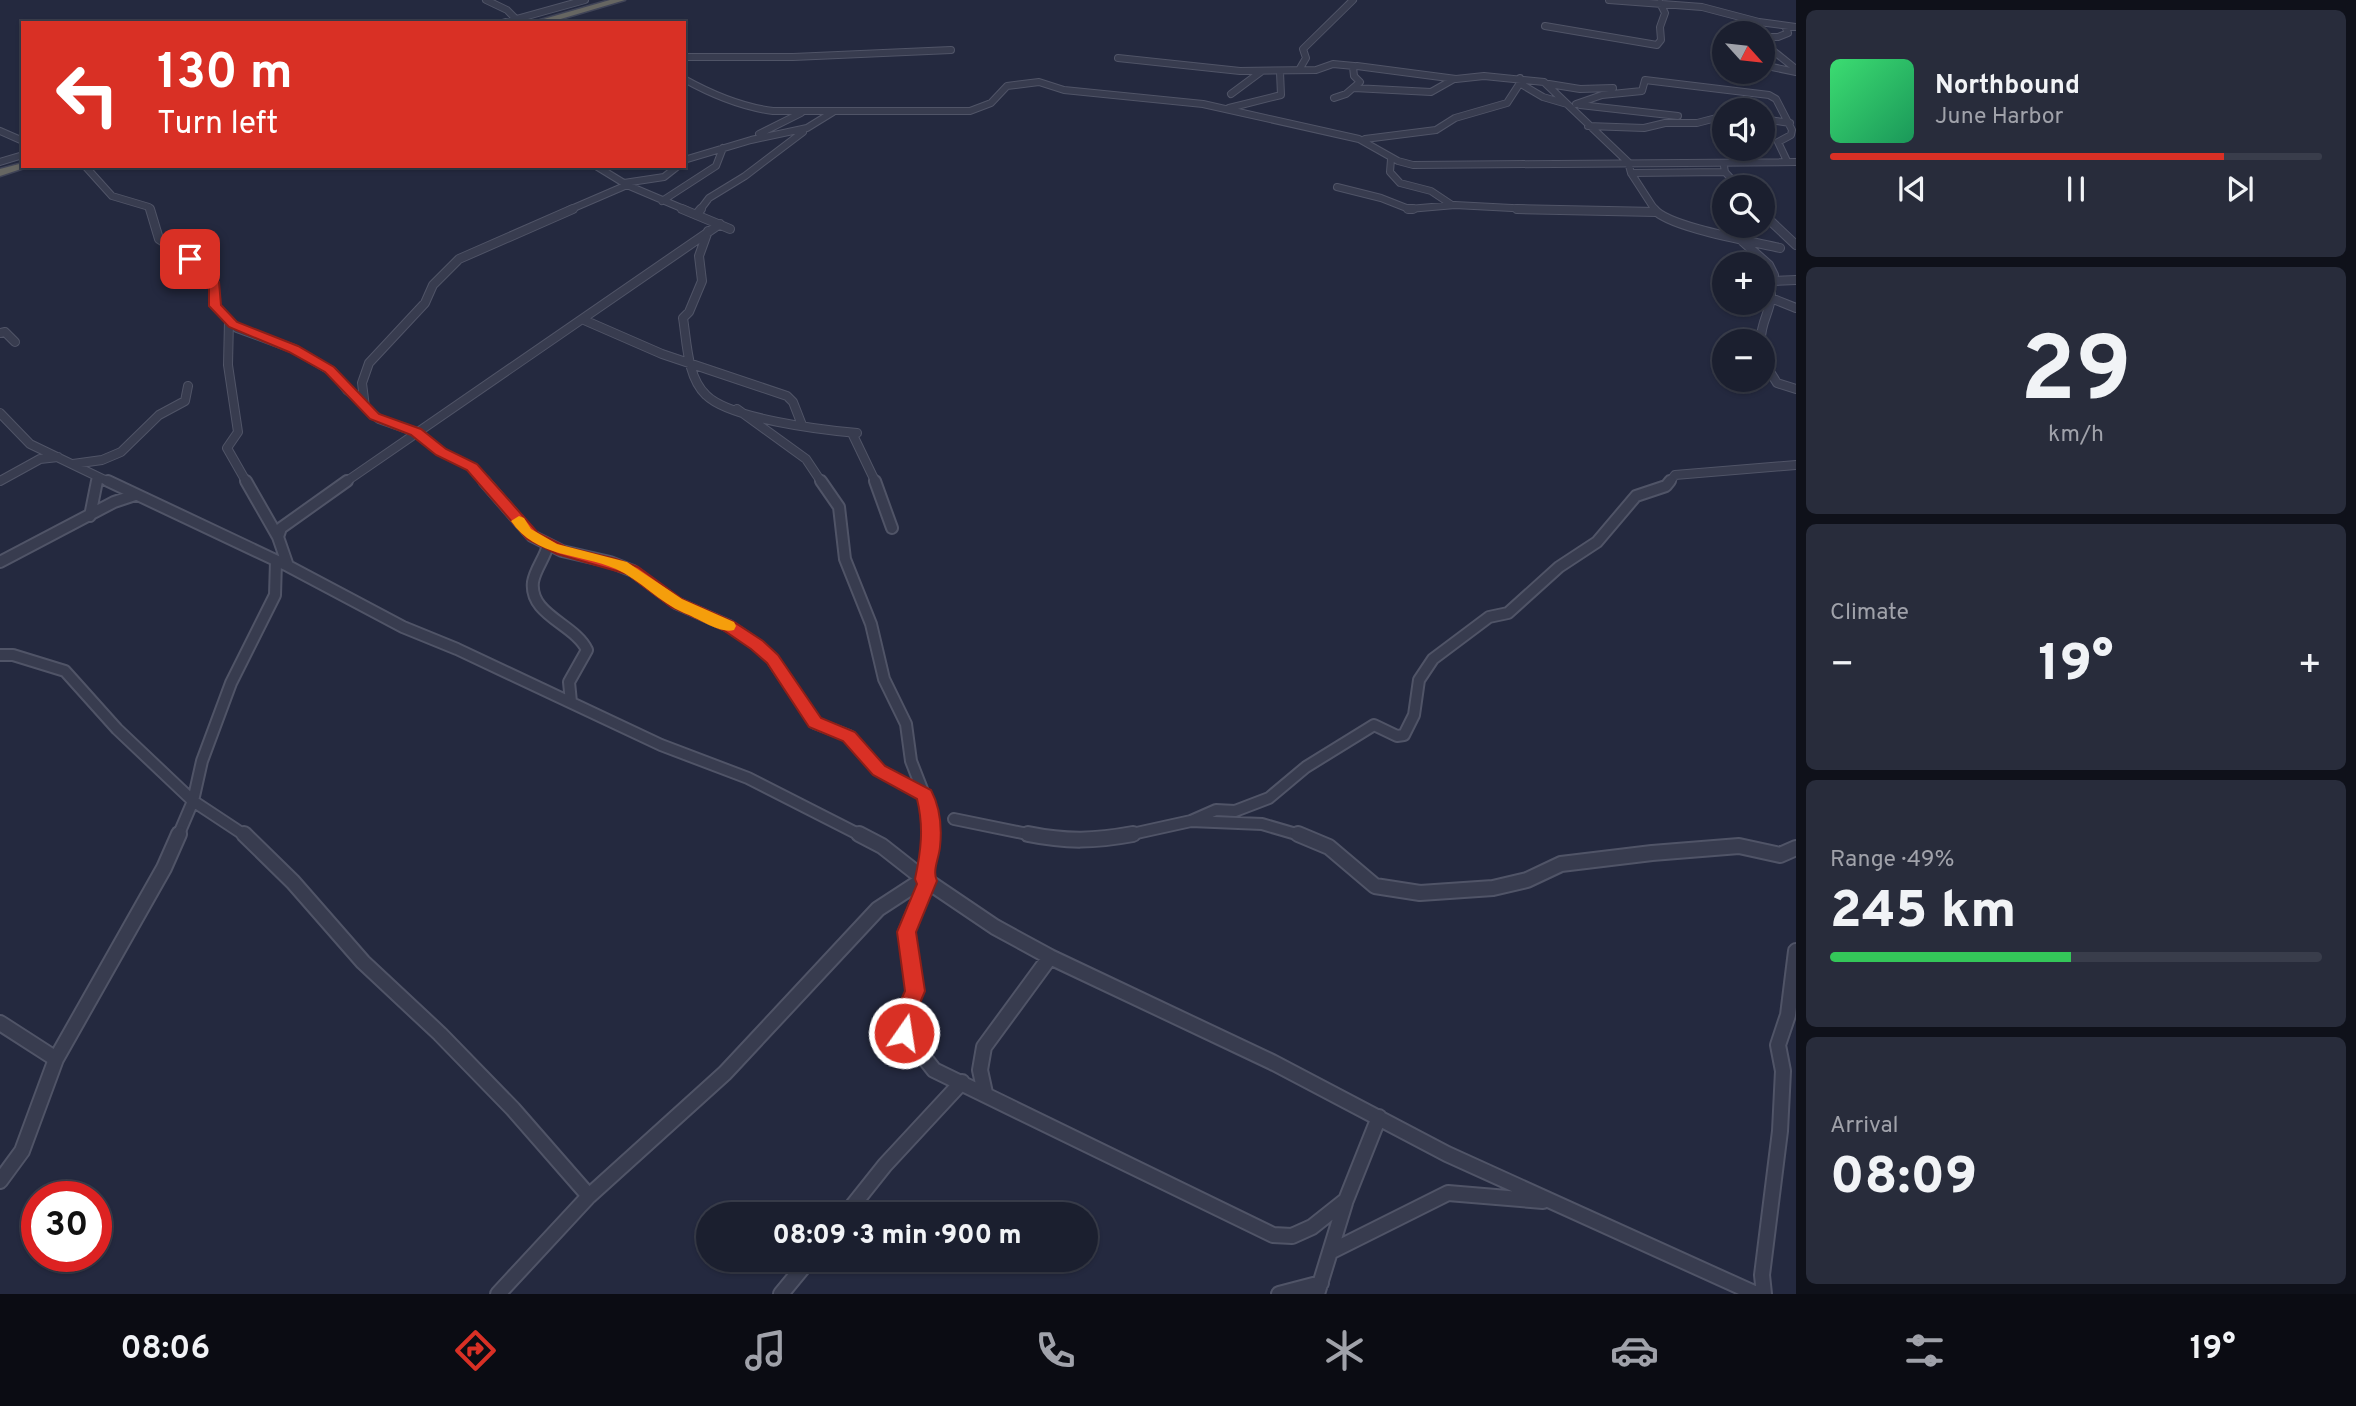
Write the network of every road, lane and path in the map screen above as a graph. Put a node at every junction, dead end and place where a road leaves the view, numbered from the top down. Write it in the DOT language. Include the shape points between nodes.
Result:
graph roads {
  1 [pos="486,0"];
  2 [pos="585,0"];
  3 [pos="620,0"];
  4 [pos="1353,0"];
  5 [pos="1609,0"];
  6 [pos="1660,3"];
  7 [pos="517,21"];
  8 [pos="542,21"];
  9 [pos="1753,21"];
  10 [pos="1775,24"];
  11 [pos="1545,26"];
  12 [pos="1785,26"];
  13 [pos="1796,27"];
  14 [pos="1775,37"];
  15 [pos="951,50"];
  16 [pos="1775,51"];
  17 [pos="686,57"];
  18 [pos="1118,58"];
  19 [pos="1354,66"];
  20 [pos="1775,67"];
  21 [pos="1299,70"];
  22 [pos="1262,71"];
  23 [pos="1796,71"];
  24 [pos="1280,72"];
  25 [pos="1454,79"];
  26 [pos="686,80"];
  27 [pos="1520,80"];
  28 [pos="1548,84"];
  29 [pos="1644,87"];
  30 [pos="1354,88"];
  31 [pos="1231,94"];
  32 [pos="1334,98"];
  33 [pos="1248,103"];
  34 [pos="1567,104"];
  35 [pos="1576,104"];
  36 [pos="1227,108"];
  37 [pos="804,111"];
  38 [pos="834,111"];
  39 [pos="1642,111"];
  40 [pos="1252,116"];
  41 [pos="1678,116"];
  42 [pos="1712,119"];
  43 [pos="1775,121"];
  44 [pos="1668,122"];
  45 [pos="1786,122"];
  46 [pos="1796,124"];
  47 [pos="812,126"];
  48 [pos="1588,126"];
  49 [pos="0,131"];
  50 [pos="1359,139"];
  51 [pos="21,140"];
  52 [pos="751,140"];
  53 [pos="723,148"];
  54 [pos="21,156"];
  55 [pos="686,159"];
  56 [pos="1391,159"];
  57 [pos="1712,160"];
  58 [pos="1726,161"];
  59 [pos="1775,161"];
  60 [pos="1787,161"];
  61 [pos="0,162"];
  62 [pos="1628,162"];
  63 [pos="1796,162"];
  64 [pos="21,167"];
  65 [pos="87,168"];
  66 [pos="599,168"];
  67 [pos="675,168"];
  68 [pos="1725,172"];
  69 [pos="0,173"];
  70 [pos="1631,173"];
  71 [pos="1728,175"];
  72 [pos="625,184"];
  73 [pos="1336,187"];
  74 [pos="662,201"];
  75 [pos="1451,205"];
  76 [pos="1656,212"];
  77 [pos="696,215"];
  78 [pos="720,224"];
  79 [pos="1775,226"];
  80 [pos="730,229"];
  81 [pos="708,231"];
  82 [pos="1788,239"];
  83 [pos="1741,240"];
  84 [pos="1796,245"];
  85 [pos="1780,248"];
  86 [pos="1754,252"];
  87 [pos="1774,252"];
  88 [pos="1775,281"];
  89 [pos="1796,281"];
  90 [pos="1775,300"];
  91 [pos="1796,308"];
  92 [pos="229,320"];
  93 [pos="584,320"];
  94 [pos="0,333"];
  95 [pos="15,342"];
  96 [pos="690,363"];
  97 [pos="1775,380"];
  98 [pos="188,386"];
  99 [pos="1796,389"];
  100 [pos="363,403"];
  101 [pos="737,409"];
  102 [pos="0,413"];
  103 [pos="802,425"];
  104 [pos="416,432"];
  105 [pos="60,457"];
  106 [pos="73,464"];
  107 [pos="1796,465"];
  108 [pos="98,477"];
  109 [pos="0,481"];
  110 [pos="135,495"];
  111 [pos="90,516"];
  112 [pos="892,528"];
  113 [pos="278,537"];
  114 [pos="548,545"];
  115 [pos="0,562"];
  116 [pos="282,564"];
  117 [pos="0,655"];
  118 [pos="570,702"];
  119 [pos="925,795"];
  120 [pos="193,801"];
  121 [pos="954,819"];
  122 [pos="1191,821"];
  123 [pos="1796,848"];
  124 [pos="926,880"];
  125 [pos="1796,951"];
  126 [pos="1050,957"];
  127 [pos="0,1023"];
  128 [pos="56,1059"];
  129 [pos="962,1082"];
  130 [pos="985,1093"];
  131 [pos="1379,1117"];
  132 [pos="0,1181"];
  133 [pos="589,1196"];
  134 [pos="1346,1200"];
  135 [pos="1550,1201"];
  136 [pos="856,1202"];
  137 [pos="1330,1252"];
  138 [pos="799,1272"];
  139 [pos="1319,1289"];
  140 [pos="498,1294"];
  141 [pos="781,1294"];
  142 [pos="1279,1294"];
  143 [pos="1756,1294"];
  144 [pos="1764,1294"];
  1 -- 7 [label="street"];
  2 -- 7 [label="street"];
  3 -- 8 [label="highway"];
  4 -- 21 [label="street" via="1303,49 1306,58"];
  5 -- 6 [label="street"];
  6 -- 9 [label="street" via="1722,11"];
  6 -- 11 [label="street" via="1665,13 1657,44"];
  10 -- 12 [label="street"];
  12 -- 13 [label="street"];
  12 -- 14 [label="street" via="1788,33"];
  15 -- 17 [label="street"];
  16 -- 23 [label="street"];
  18 -- 22 [label="street"];
  19 -- 21 [label="street" via="1333,64"];
  19 -- 25 [label="street"];
  19 -- 30 [label="street" via="1354,76 1360,82"];
  20 -- 23 [label="street"];
  21 -- 24 [label="street"];
  22 -- 24 [label="street"];
  22 -- 31 [label="street"];
  24 -- 33 [label="street" via="1280,95"];
  25 -- 27 [label="street"];
  25 -- 30 [label="street" via="1430,92"];
  26 -- 37 [label="street" via="748,108"];
  27 -- 28 [label="street"];
  27 -- 34 [label="street" via="1549,101"];
  27 -- 50 [label="street" via="1507,103 1456,118 1436,130"];
  28 -- 29 [label="street" via="1582,89"];
  28 -- 34 [label="street"];
  29 -- 35 [label="street"];
  29 -- 45 [label="street" via="1646,79 1759,92 1776,99"];
  30 -- 32 [label="street"];
  33 -- 36 [label="street"];
  33 -- 40 [label="street"];
  34 -- 35 [label="street"];
  34 -- 48 [label="street"];
  35 -- 39 [label="street"];
  36 -- 38 [label="street" via="1064,90 1033,82 1007,86 991,103 970,111"];
  36 -- 40 [label="street"];
  37 -- 38 [label="street"];
  37 -- 52 [label="street"];
  38 -- 47 [label="street"];
  39 -- 41 [label="street"];
  39 -- 44 [label="street"];
  40 -- 50 [label="street"];
  42 -- 44 [label="street"];
  43 -- 45 [label="street"];
  44 -- 48 [label="street" via="1644,128"];
  45 -- 46 [label="street"];
  45 -- 60 [label="street" via="1791,135 1778,142"];
  47 -- 52 [label="street"];
  47 -- 77 [label="street" via="708,199"];
  48 -- 62 [label="street"];
  49 -- 51 [label="street"];
  50 -- 56 [label="street"];
  52 -- 53 [label="street"];
  53 -- 55 [label="street"];
  53 -- 74 [label="street" via="716,166"];
  54 -- 61 [label="street"];
  56 -- 62 [label="street" via="1436,166"];
  56 -- 75 [label="street" via="1390,172 1400,183 1431,191"];
  57 -- 62 [label="street"];
  58 -- 68 [label="street"];
  59 -- 60 [label="street"];
  60 -- 63 [label="street"];
  62 -- 70 [label="street"];
  64 -- 69 [label="highway"];
  65 -- 92 [label="street" via="112,196 149,207 158,238 190,259 215,284 215,306"];
  66 -- 72 [label="street"];
  67 -- 72 [label="street" via="664,177"];
  68 -- 70 [label="street"];
  68 -- 71 [label="street"];
  70 -- 76 [label="street"];
  72 -- 74 [label="street"];
  72 -- 100 [label="street" via="459,259 369,363 362,383"];
  73 -- 75 [label="street" via="1409,209"];
  74 -- 77 [label="street"];
  75 -- 76 [label="street"];
  76 -- 83 [label="street" via="1683,225"];
  77 -- 78 [label="street"];
  78 -- 80 [label="street"];
  78 -- 81 [label="street"];
  79 -- 82 [label="street"];
  81 -- 93 [label="street"];
  81 -- 96 [label="street" via="698,257 702,281 683,318"];
  82 -- 84 [label="street"];
  82 -- 85 [label="street"];
  83 -- 85 [label="street"];
  83 -- 86 [label="street"];
  85 -- 87 [label="street"];
  88 -- 89 [label="street"];
  90 -- 91 [label="street"];
  92 -- 100 [label="street" via="237,328 294,349 333,372"];
  92 -- 113 [label="street" via="228,365 238,432 228,448"];
  93 -- 96 [label="street"];
  93 -- 104 [label="street"];
  94 -- 95 [label="street"];
  96 -- 101 [label="street" via="709,397"];
  96 -- 103 [label="street" via="787,396"];
  97 -- 99 [label="street"];
  98 -- 106 [label="street" via="185,401 158,416 123,451 100,461"];
  100 -- 104 [label="street" via="379,419"];
  101 -- 103 [label="street"];
  101 -- 119 [label="street" via="806,459 839,507 845,559 871,624 884,679 906,724 911,761"];
  102 -- 105 [label="street" via="25,441"];
  103 -- 112 [label="street" via="855,433"];
  104 -- 113 [label="street" via="285,523"];
  104 -- 114 [label="street" via="475,470 526,532"];
  105 -- 106 [label="street"];
  105 -- 109 [label="street" via="40,459"];
  106 -- 108 [label="street"];
  107 -- 122 [label="street" via="1675,475 1666,486 1636,496 1597,542 1559,567 1508,613 1489,617 1433,659 1419,680 1404,735 1374,725 1306,767 1269,798"];
  108 -- 110 [label="street"];
  108 -- 111 [label="street"];
  110 -- 111 [label="street"];
  110 -- 116 [label="street"];
  111 -- 115 [label="street"];
  113 -- 116 [label="street"];
  114 -- 118 [label="street" via="534,580 534,594 546,612 581,637 587,650 569,682"];
  114 -- 119 [label="street" via="622,566 676,603 729,626 772,659 815,723 849,736 879,770"];
  116 -- 118 [label="street" via="402,627"];
  116 -- 120 [label="street" via="275,595 231,683 202,761"];
  117 -- 120 [label="street" via="65,671 117,729"];
  118 -- 124 [label="street" via="824,815 882,846"];
  119 -- 124 [label="street" via="931,820"];
  120 -- 128 [label="street" via="164,868"];
  120 -- 133 [label="street" via="244,834 293,882 363,962 513,1109"];
  121 -- 122 [label="street" via="1080,842"];
  122 -- 123 [label="street" via="1257,823 1322,843 1374,886 1398,890 1471,893 1529,880 1561,864 1739,846 1780,855"];
  124 -- 126 [label="street" via="995,927"];
  124 -- 129 [label="street" via="906,932 915,991 901,1028 934,1070"];
  124 -- 133 [label="street" via="878,909 725,1073"];
  125 -- 144 [label="street" via="1788,1015 1778,1045 1783,1075 1780,1130"];
  126 -- 130 [label="street" via="984,1047 978,1076"];
  126 -- 131 [label="street"];
  127 -- 128 [label="street"];
  128 -- 132 [label="street" via="22,1151"];
  129 -- 130 [label="street"];
  129 -- 136 [label="street"];
  130 -- 134 [label="street" via="1273,1235 1292,1236 1312,1227"];
  131 -- 134 [label="street"];
  131 -- 135 [label="street"];
  133 -- 140 [label="street"];
  134 -- 137 [label="street"];
  135 -- 137 [label="street" via="1448,1193"];
  135 -- 143 [label="street"];
  137 -- 139 [label="street"];
  138 -- 141 [label="street"];
  139 -- 142 [label="street"];
}
